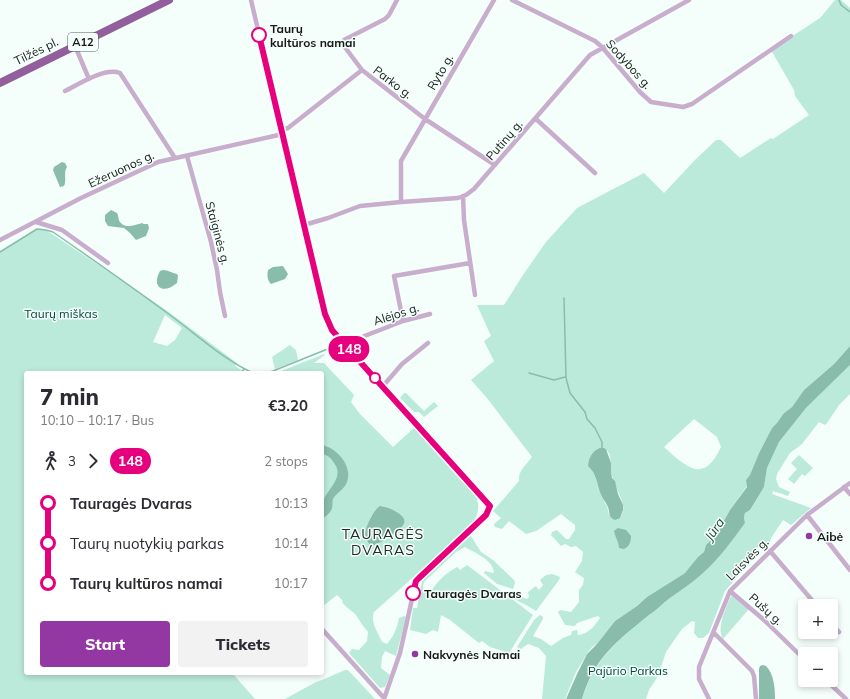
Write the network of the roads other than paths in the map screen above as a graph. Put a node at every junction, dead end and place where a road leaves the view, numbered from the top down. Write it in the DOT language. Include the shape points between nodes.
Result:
graph roads {
  1 [pos="169,0"];
  2 [pos="251,0"];
  3 [pos="398,0"];
  4 [pos="494,0"];
  5 [pos="512,0"];
  6 [pos="689,0"];
  7 [pos="791,36"];
  8 [pos="75,46"];
  9 [pos="602,47"];
  10 [pos="362,70"];
  11 [pos="89,79"];
  12 [pos="0,82"];
  13 [pos="65,91"];
  14 [pos="425,119"];
  15 [pos="536,119"];
  16 [pos="282,132"];
  17 [pos="187,156"];
  18 [pos="175,158"];
  19 [pos="496,165"];
  20 [pos="595,173"];
  21 [pos="463,196"];
  22 [pos="401,202"];
  23 [pos="36,222"];
  24 [pos="304,225"];
  25 [pos="0,240"];
  26 [pos="108,263"];
  27 [pos="470,263"];
  28 [pos="475,295"];
  29 [pos="430,314"];
  30 [pos="225,316"];
  31 [pos="403,321"];
  32 [pos="428,343"];
  33 [pos="344,344"];
  34 [pos="383,386"];
  35 [pos="850,483"];
  36 [pos="844,487"];
  37 [pos="850,494"];
  38 [pos="807,515"];
  39 [pos="770,551"];
  40 [pos="850,570"];
  41 [pos="730,590"];
  42 [pos="811,599"];
  43 [pos="324,631"];
  44 [pos="714,633"];
  45 [pos="798,653"];
  46 [pos="833,687"];
  47 [pos="384,699"];
  48 [pos="709,699"];
  49 [pos="756,699"];
  50 [pos="846,699"];
  1 -- 8 [label="highway, Tilžės pl. / A12"];
  2 -- 16 [label="street"];
  3 -- 10 [label="street" via="385,19 344,40 344,46"];
  4 -- 14 [label="street, Ryto g."];
  5 -- 9 [label="street, Sodybos g." via="595,41"];
  6 -- 9 [label="street, Putinų g."];
  7 -- 9 [label="street, Sodybos g." via="692,104 683,107 651,102"];
  8 -- 11 [label="street"];
  8 -- 12 [label="highway, Tilžės pl. / A12"];
  9 -- 15 [label="street, Putinų g." via="585,60"];
  10 -- 14 [label="street, Parko g."];
  10 -- 16 [label="street, Parko g."];
  11 -- 13 [label="street"];
  11 -- 18 [label="street" via="112,71 120,73"];
  14 -- 19 [label="street, Parko g."];
  14 -- 22 [label="street, Ryto g." via="400,161"];
  15 -- 19 [label="street, Putinų g."];
  15 -- 20 [label="street"];
  16 -- 17 [label="street, Ežeruonos g."];
  16 -- 24 [label="street"];
  17 -- 18 [label="street, Ežeruonos g."];
  17 -- 30 [label="street, Staiginės g." via="218,270"];
  18 -- 23 [label="street, Ežeruonos g." via="151,165"];
  19 -- 21 [label="street, Putinų g." via="474,189"];
  21 -- 22 [label="street, Putinų g."];
  21 -- 27 [label="street"];
  22 -- 24 [label="street, Putinų g." via="360,206"];
  23 -- 25 [label="street, Ežeruonos g."];
  23 -- 26 [label="street" via="62,230"];
  24 -- 33 [label="street" via="327,320"];
  27 -- 28 [label="street"];
  27 -- 31 [label="street" via="394,276"];
  29 -- 31 [label="street, Alėjos g."];
  31 -- 33 [label="street, Alėjos g."];
  32 -- 34 [label="street" via="402,364"];
  33 -- 34 [label="street"];
  34 -- 47 [label="street" via="490,506 486,515 416,581 400,653"];
  35 -- 36 [label="street, Laisvės g."];
  36 -- 37 [label="street"];
  36 -- 38 [label="street, Laisvės g."];
  38 -- 39 [label="street, Laisvės g."];
  38 -- 40 [label="street"];
  39 -- 41 [label="street, Laisvės g."];
  39 -- 42 [label="street"];
  41 -- 44 [label="street, Laisvės g."];
  41 -- 45 [label="street, Pušų g."];
  43 -- 47 [label="street"];
  44 -- 48 [label="street, Laisvės g." via="699,671 701,683"];
  44 -- 49 [label="street" via="752,671"];
  46 -- 50 [label="street"];
}
